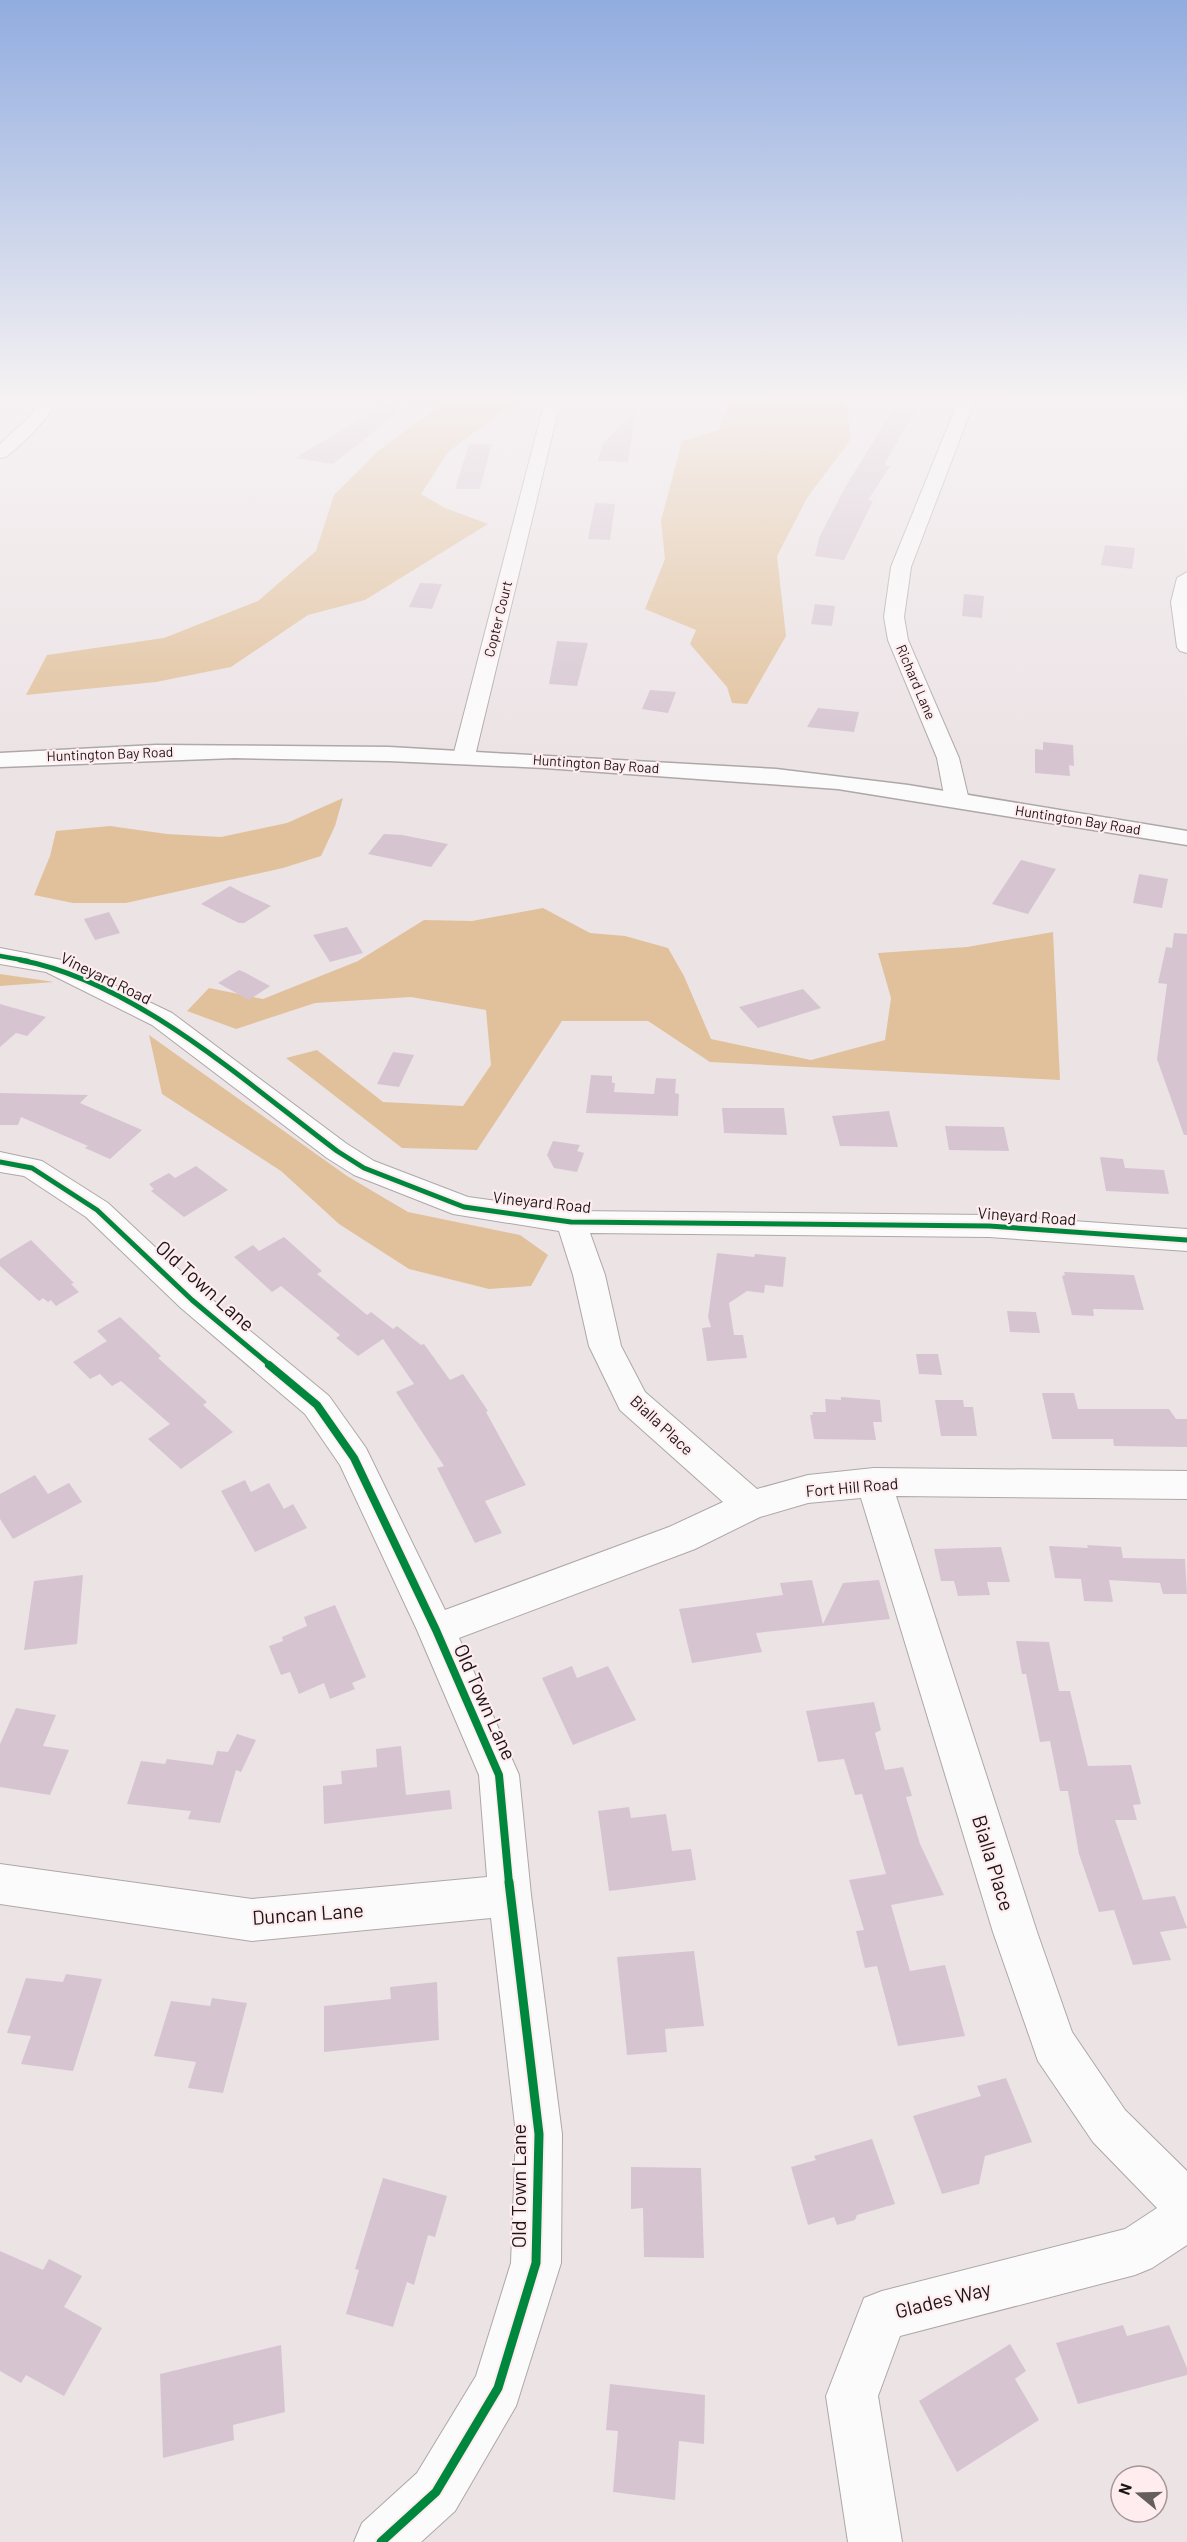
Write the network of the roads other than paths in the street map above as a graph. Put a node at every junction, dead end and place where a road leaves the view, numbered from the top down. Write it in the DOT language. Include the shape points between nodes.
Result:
graph roads {
  1 [pos="525,513"];
  2 [pos="921,513"];
  3 [pos="1187,578"];
  4 [pos="1187,646"];
  5 [pos="464,756"];
  6 [pos="0,760"];
  7 [pos="957,800"];
  8 [pos="1187,838"];
  9 [pos="0,956"];
  10 [pos="0,1162"];
  11 [pos="571,1222"];
  12 [pos="1187,1240"];
  13 [pos="874,1482"];
  14 [pos="1187,1485"];
  15 [pos="751,1505"];
  16 [pos="436,1630"];
  17 [pos="0,1884"];
  18 [pos="510,1895"];
  19 [pos="1187,2205"];
  20 [pos="1187,2217"];
  21 [pos="381,2542"];
  22 [pos="875,2542"];
  1 -- 5 [label="street, Copter Court"];
  2 -- 7 [label="street, Richard Lane" via="901,567 894,617 898,640 948,758"];
  3 -- 4 [label="street" via="1181,586 1180,600"];
  5 -- 6 [label="street, Huntington Bay Road" via="183,751"];
  5 -- 7 [label="street, Huntington Bay Road" via="853,785"];
  7 -- 8 [label="street, Huntington Bay Road"];
  9 -- 11 [label="street, Vineyard Road" via="53,966 162,1019 364,1168 464,1207"];
  10 -- 16 [label="street, Old Town Lane" via="32,1168 97,1210 192,1300 317,1405 354,1458"];
  11 -- 12 [label="street, Vineyard Road" via="989,1226"];
  11 -- 15 [label="street, Bialla Place" via="589,1275 605,1346 632,1401"];
  13 -- 14 [label="street, Fort Hill Road"];
  13 -- 15 [label="street, Fort Hill Road" via="808,1489"];
  13 -- 19 [label="street, Bialla Place" via="1011,1921 1054,2045 1109,2126"];
  15 -- 16 [label="street, Fort Hill Road" via="682,1538"];
  16 -- 18 [label="street, Old Town Lane" via="500,1775"];
  17 -- 18 [label="street, Duncan Lane" via="252,1920"];
  18 -- 21 [label="street, Old Town Lane" via="539,2134 536,2264 498,2388 436,2492"];
  20 -- 22 [label="street, Glades Way" via="1135,2251 882,2316 852,2396"];
}
